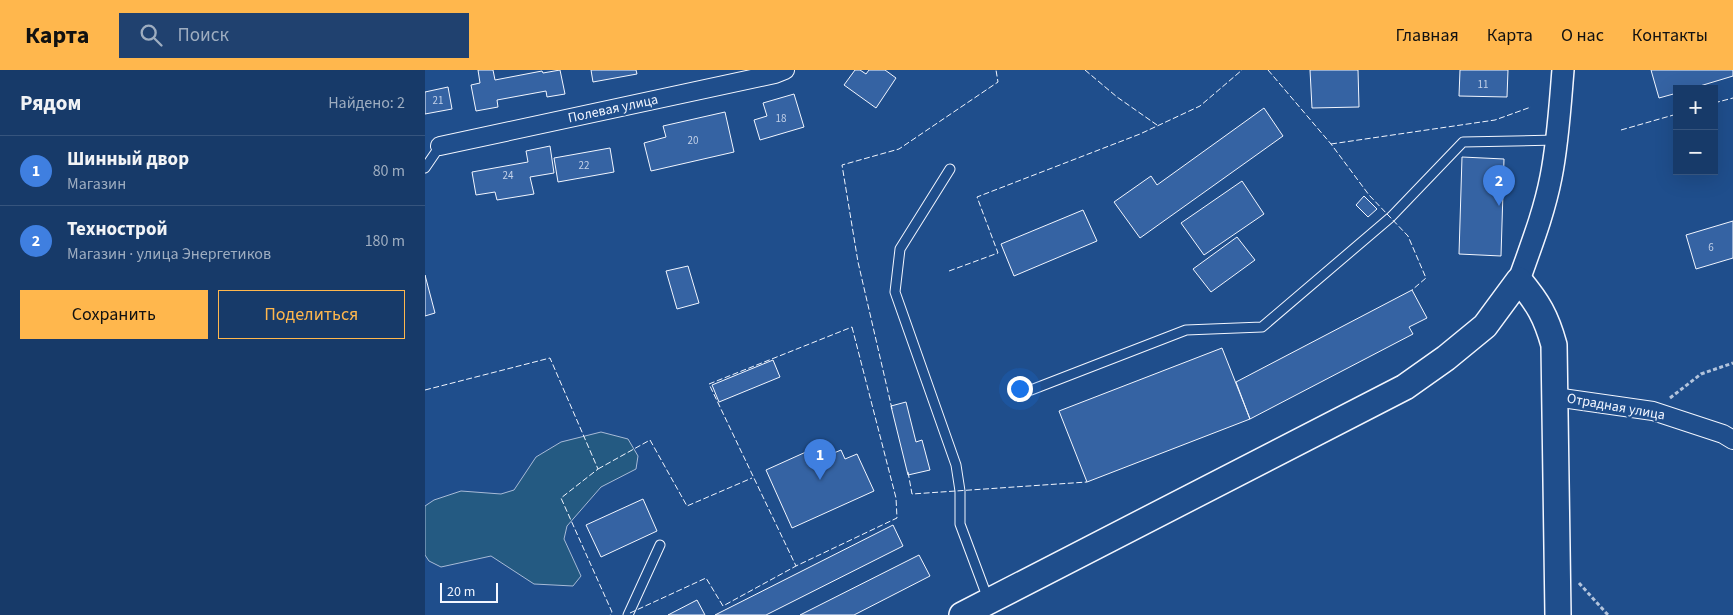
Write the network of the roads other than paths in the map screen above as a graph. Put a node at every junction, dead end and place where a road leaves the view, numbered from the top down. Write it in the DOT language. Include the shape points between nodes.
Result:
graph roads {
  1 [pos="785,70"];
  2 [pos="1563,70"];
  3 [pos="1557,140"];
  4 [pos="440,146"];
  5 [pos="425,168"];
  6 [pos="950,169"];
  7 [pos="1519,280"];
  8 [pos="1031,390"];
  9 [pos="1555,397"];
  10 [pos="1733,440"];
  11 [pos="660,545"];
  12 [pos="989,602"];
  13 [pos="628,615"];
  14 [pos="962,615"];
  15 [pos="1558,615"];
  1 -- 4 [label="street, Полевая улица"];
  2 -- 3 [label="street"];
  3 -- 7 [label="street" via="1545,205"];
  3 -- 8 [label="lane" via="1463,142 1391,217 1262,327 1186,330"];
  4 -- 5 [label="lane"];
  6 -- 12 [label="lane" via="900,249 895,292 956,465 960,524"];
  7 -- 9 [label="main road" via="1538,303 1548,324 1554,345"];
  7 -- 12 [label="main road" via="1485,326 1405,387"];
  9 -- 10 [label="street, Отрадная улица" via="1653,411"];
  9 -- 15 [label="main road"];
  11 -- 13 [label="lane"];
  12 -- 14 [label="main road"];
}
